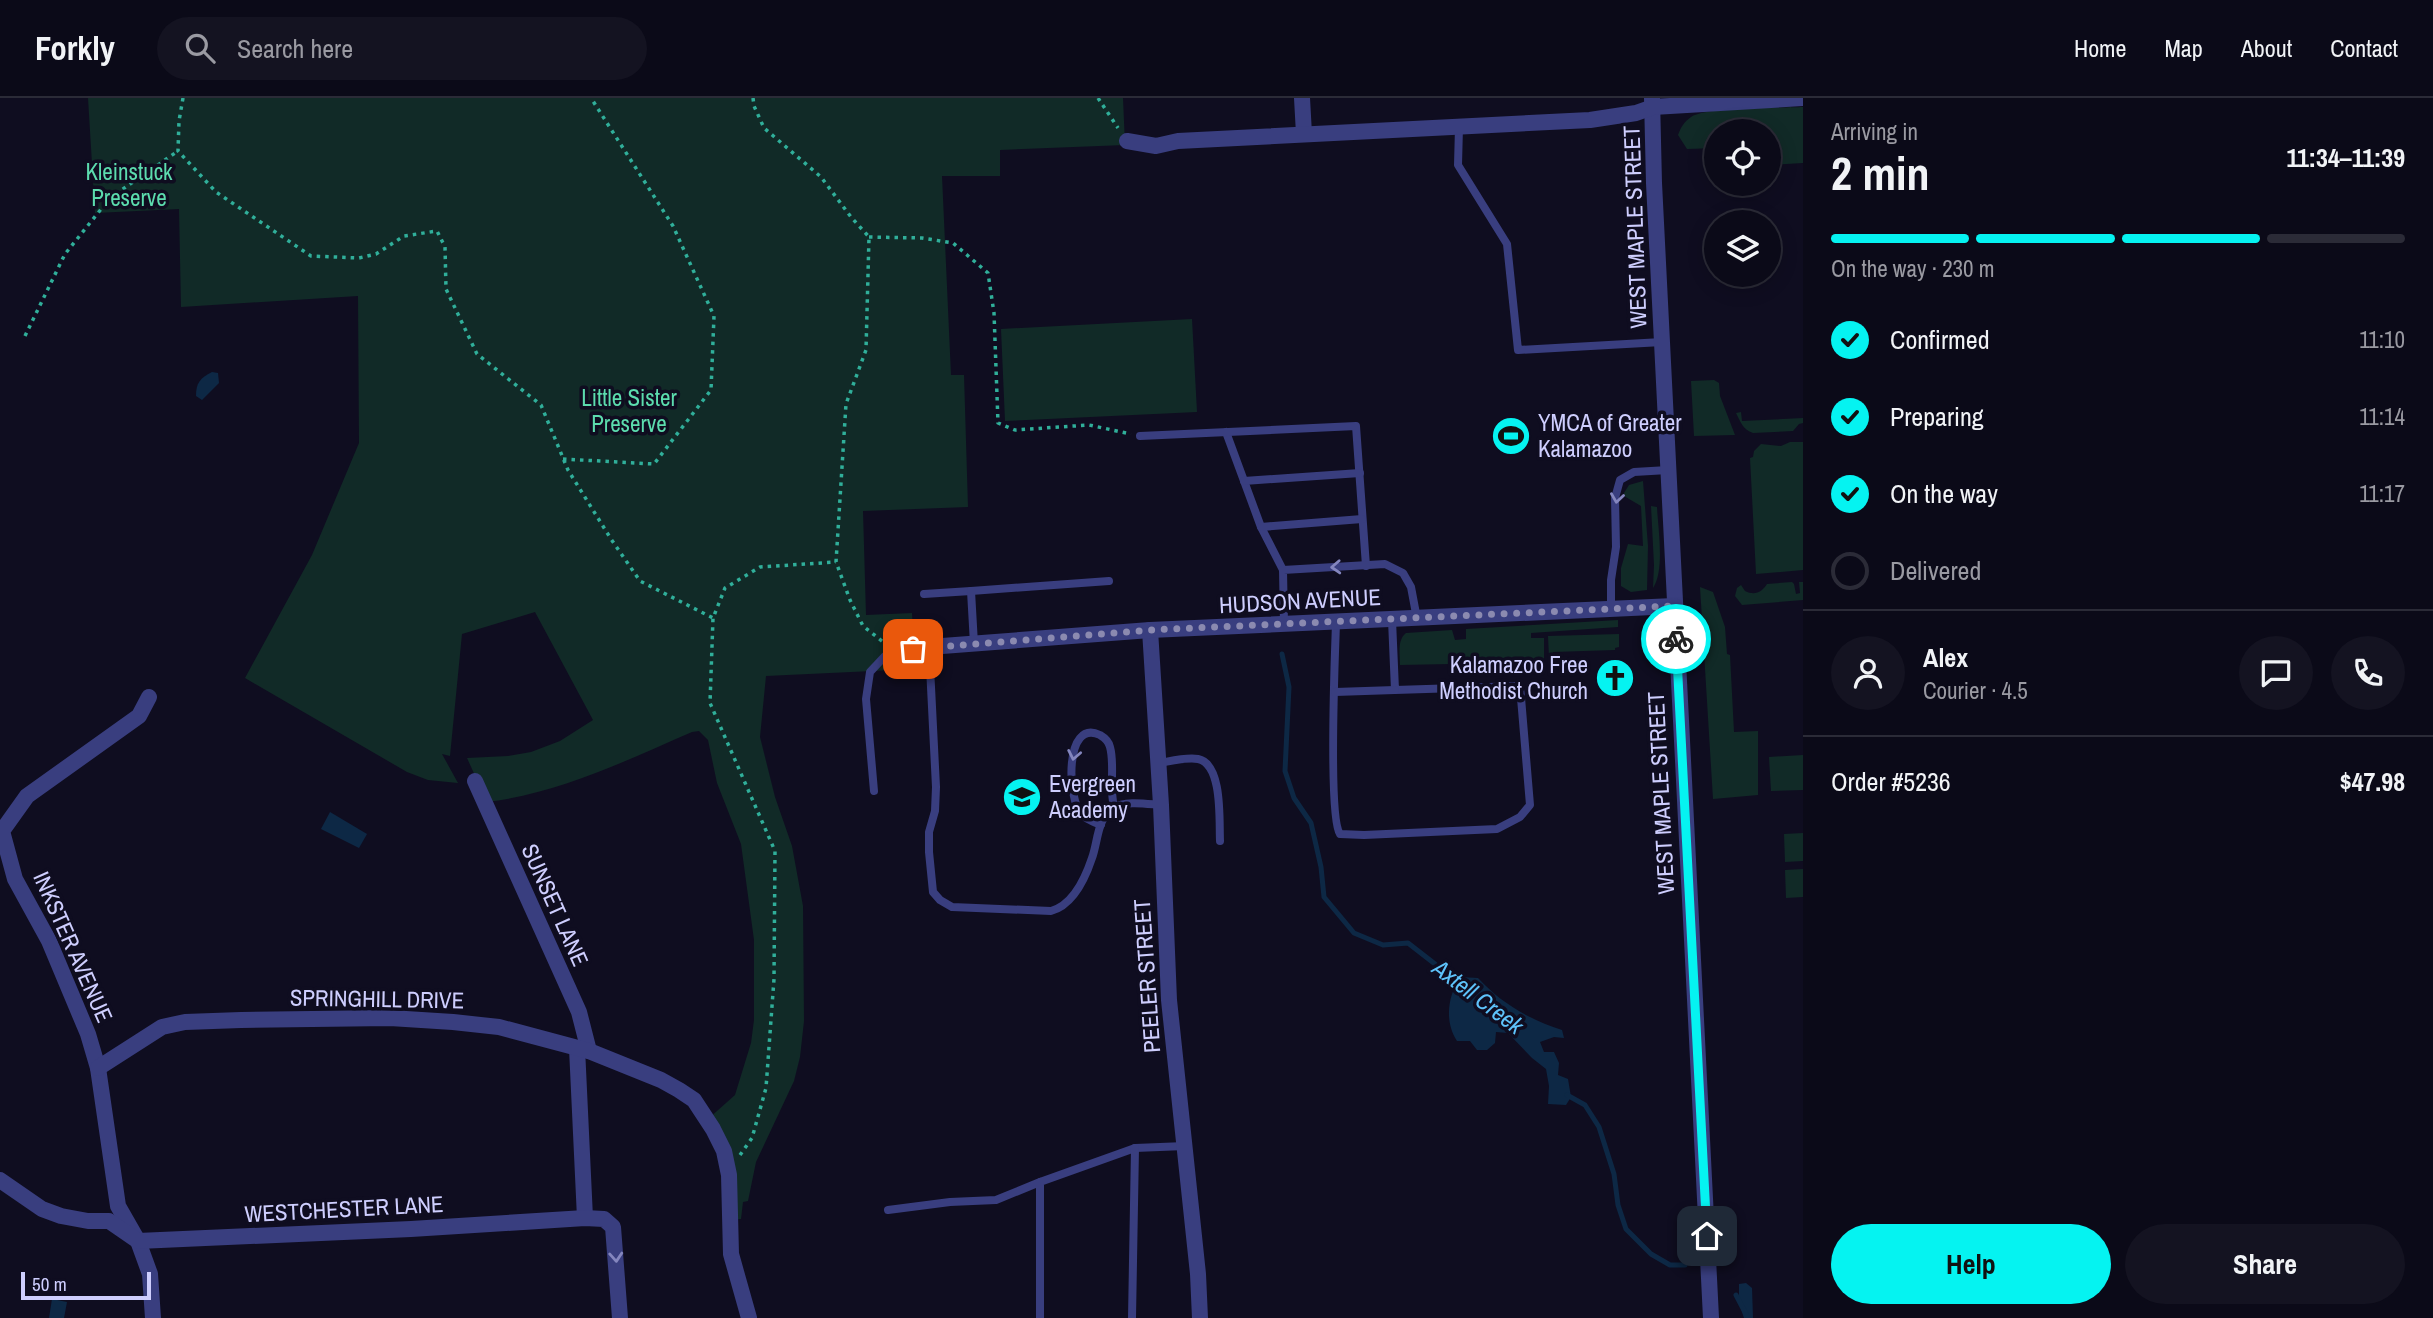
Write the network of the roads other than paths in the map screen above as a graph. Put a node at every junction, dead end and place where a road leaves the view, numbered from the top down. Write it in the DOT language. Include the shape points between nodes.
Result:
graph roads {
  1 [pos="1302,98"];
  2 [pos="1803,98"];
  3 [pos="1653,102"];
  4 [pos="1459,127"];
  5 [pos="1304,134"];
  6 [pos="1127,141"];
  7 [pos="1662,342"];
  8 [pos="1226,432"];
  9 [pos="1140,436"];
  10 [pos="1668,470"];
  11 [pos="1360,473"];
  12 [pos="1244,481"];
  13 [pos="1363,519"];
  14 [pos="1261,527"];
  15 [pos="1366,566"];
  16 [pos="1283,570"];
  17 [pos="1110,581"];
  18 [pos="971,591"];
  19 [pos="924,594"];
  20 [pos="1674,606"];
  21 [pos="1611,609"];
  22 [pos="1417,619"];
  23 [pos="1392,620"];
  24 [pos="1336,623"];
  25 [pos="1284,625"];
  26 [pos="1150,630"];
  27 [pos="974,644"];
  28 [pos="929,647"];
  29 [pos="1395,690"];
  30 [pos="1335,692"];
  31 [pos="149,697"];
  32 [pos="1158,763"];
  33 [pos="475,780"];
  34 [pos="874,791"];
  35 [pos="1161,805"];
  36 [pos="1114,807"];
  37 [pos="1101,824"];
  38 [pos="1,831"];
  39 [pos="1220,841"];
  40 [pos="583,1049"];
  41 [pos="98,1068"];
  42 [pos="1185,1146"];
  43 [pos="1135,1148"];
  44 [pos="0,1180"];
  45 [pos="1040,1182"];
  46 [pos="888,1210"];
  47 [pos="585,1218"];
  48 [pos="138,1241"];
  49 [pos="153,1318"];
  50 [pos="620,1318"];
  51 [pos="749,1318"];
  52 [pos="1040,1318"];
  53 [pos="1132,1318"];
  54 [pos="1200,1318"];
  55 [pos="1711,1318"];
  1 -- 5 [label="street"];
  2 -- 3 [label="street"];
  3 -- 4 [label="street" via="1636,113 1590,120"];
  3 -- 7 [label="street, WEST MAPLE STREET"];
  4 -- 5 [label="street"];
  4 -- 7 [label="lane" via="1458,164 1507,244 1518,350"];
  5 -- 6 [label="street" via="1156,146"];
  7 -- 10 [label="street, WEST MAPLE STREET"];
  8 -- 9 [label="lane"];
  8 -- 11 [label="lane" via="1356,426"];
  8 -- 12 [label="lane"];
  10 -- 20 [label="street, WEST MAPLE STREET"];
  10 -- 21 [label="lane, one-way" via="1634,472 1620,480 1615,498"];
  11 -- 12 [label="lane"];
  11 -- 13 [label="lane"];
  12 -- 14 [label="lane"];
  13 -- 14 [label="lane"];
  13 -- 15 [label="lane"];
  14 -- 16 [label="lane"];
  15 -- 16 [label="lane, one-way"];
  15 -- 22 [label="lane" via="1385,564 1403,573 1411,587"];
  16 -- 25 [label="lane"];
  17 -- 18 [label="lane"];
  18 -- 19 [label="lane"];
  18 -- 27 [label="lane"];
  20 -- 21 [label="street, HUDSON AVENUE"];
  20 -- 55 [label="street, WEST MAPLE STREET"];
  21 -- 22 [label="street, HUDSON AVENUE"];
  22 -- 23 [label="street, HUDSON AVENUE"];
  23 -- 24 [label="street, HUDSON AVENUE"];
  23 -- 29 [label="lane"];
  24 -- 25 [label="street, HUDSON AVENUE"];
  24 -- 30 [label="lane"];
  25 -- 26 [label="street, HUDSON AVENUE"];
  26 -- 27 [label="street, HUDSON AVENUE"];
  26 -- 32 [label="street, PEELER STREET"];
  27 -- 28 [label="street, HUDSON AVENUE"];
  28 -- 34 [label="lane" via="885,656 870,672 866,699"];
  28 -- 37 [label="lane" via="936,787 929,852 933,892 940,900 952,907 1063,908 1092,859"];
  29 -- 30 [label="lane"];
  29 -- 30 [label="lane" via="1520,686 1530,805 1524,813 1497,829 1340,834 1335,817"];
  31 -- 38 [label="street, INKSTER AVENUE" via="139,716 27,796"];
  32 -- 35 [label="street, PEELER STREET"];
  32 -- 39 [label="lane" via="1200,759 1211,766"];
  33 -- 40 [label="street, SUNSET LANE" via="579,1012"];
  35 -- 36 [label="lane"];
  35 -- 42 [label="street, PEELER STREET" via="1169,1000"];
  36 -- 37 [label="lane"];
  36 -- 37 [label="lane, one-way" via="1110,748 1106,739 1088,732 1080,737 1072,756 1074,803 1081,814"];
  38 -- 41 [label="street, INKSTER AVENUE" via="15,880 66,978"];
  40 -- 41 [label="street, SPRINGHILL DRIVE" via="499,1027 390,1018 185,1022 162,1027"];
  40 -- 47 [label="street, SUNSET LANE"];
  40 -- 51 [label="street, SPRINGHILL DRIVE" via="661,1080 694,1100 713,1129 728,1171 731,1254"];
  41 -- 48 [label="street, INKSTER AVENUE" via="118,1206"];
  42 -- 43 [label="lane"];
  42 -- 54 [label="street, PEELER STREET"];
  43 -- 45 [label="lane"];
  43 -- 53 [label="lane"];
  44 -- 48 [label="street" via="42,1209 75,1219 109,1221"];
  45 -- 46 [label="lane" via="996,1200"];
  45 -- 52 [label="lane"];
  47 -- 48 [label="street, WESTCHESTER LANE"];
  47 -- 50 [label="street, WESTCHESTER LANE, one-way" via="604,1219 613,1227"];
  48 -- 49 [label="street, INKSTER AVENUE" via="150,1274"];
}
